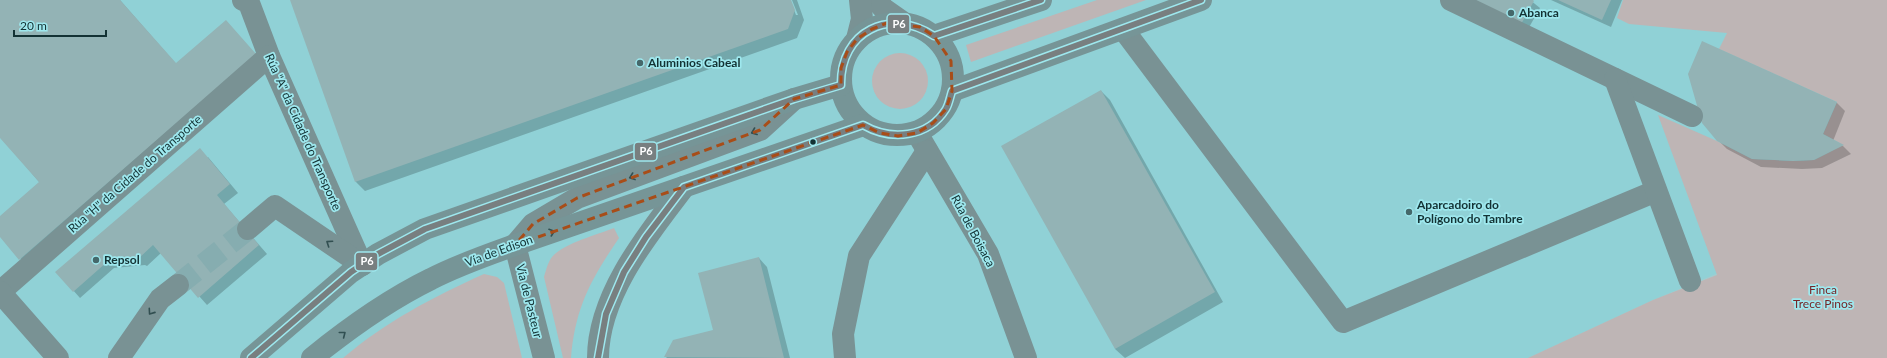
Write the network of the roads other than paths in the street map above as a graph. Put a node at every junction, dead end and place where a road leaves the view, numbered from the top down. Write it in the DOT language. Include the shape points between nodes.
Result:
graph roads {
  1 [pos="243,0"];
  2 [pos="860,0"];
  3 [pos="876,0"];
  4 [pos="1041,0"];
  5 [pos="1201,0"];
  6 [pos="1451,0"];
  7 [pos="904,23"];
  8 [pos="1123,29"];
  9 [pos="934,36"];
  10 [pos="857,38"];
  11 [pos="269,56"];
  12 [pos="1615,79"];
  13 [pos="841,85"];
  14 [pos="952,92"];
  15 [pos="794,99"];
  16 [pos="1692,116"];
  17 [pos="863,125"];
  18 [pos="922,142"];
  19 [pos="684,187"];
  20 [pos="1656,191"];
  21 [pos="248,228"];
  22 [pos="515,245"];
  23 [pos="362,265"];
  24 [pos="1690,281"];
  25 [pos="178,285"];
  26 [pos="0,292"];
  27 [pos="58,358"];
  28 [pos="119,358"];
  29 [pos="251,358"];
  30 [pos="312,358"];
  31 [pos="544,358"];
  32 [pos="598,358"];
  33 [pos="845,358"];
  34 [pos="1026,358"];
  1 -- 11 [label="street, Rúa \"A\" da Cidade do Transporte" via="249,3"];
  2 -- 10 [label="street" via="862,19"];
  3 -- 7 [label="street"];
  4 -- 9 [label="main road"];
  5 -- 8 [label="main road"];
  6 -- 12 [label="street"];
  7 -- 9 [label="main road" via="920,27"];
  7 -- 10 [label="main road" via="887,23"];
  8 -- 14 [label="main road"];
  8 -- 20 [label="street" via="1343,322"];
  9 -- 14 [label="main road" via="944,47 951,61 954,76"];
  10 -- 13 [label="main road" via="847,52 841,68"];
  11 -- 23 [label="street, Rúa \"A\" da Cidade do Transporte"];
  11 -- 26 [label="street, Rúa \"H\" da Cidade do Transporte"];
  12 -- 16 [label="street"];
  12 -- 20 [label="street"];
  13 -- 15 [label="main road"];
  13 -- 17 [label="main road" via="844,100 852,114"];
  14 -- 18 [label="main road" via="946,109 933,123"];
  15 -- 22 [label="street, one-way" via="760,130 578,198 533,224"];
  15 -- 23 [label="main road" via="458,217 425,230"];
  17 -- 18 [label="main road" via="880,133"];
  17 -- 19 [label="main road, Vía de Edison"];
  18 -- 33 [label="street" via="859,256 843,334"];
  18 -- 34 [label="street, Rúa de Boisaca" via="988,254"];
  22 -- 19 [label="main road, Vía de Edison, one-way"];
  19 -- 32 [label="street" via="646,237 624,272 606,314"];
  20 -- 24 [label="street"];
  23 -- 21 [label="street, one-way" via="275,206"];
  30 -- 22 [label="main road, Vía de Edison, one-way" via="362,319 396,297 432,278"];
  22 -- 31 [label="street, Vía de Pasteur"];
  23 -- 29 [label="main road"];
  25 -- 28 [label="street, one-way" via="160,299"];
  26 -- 27 [label="street"];
}
